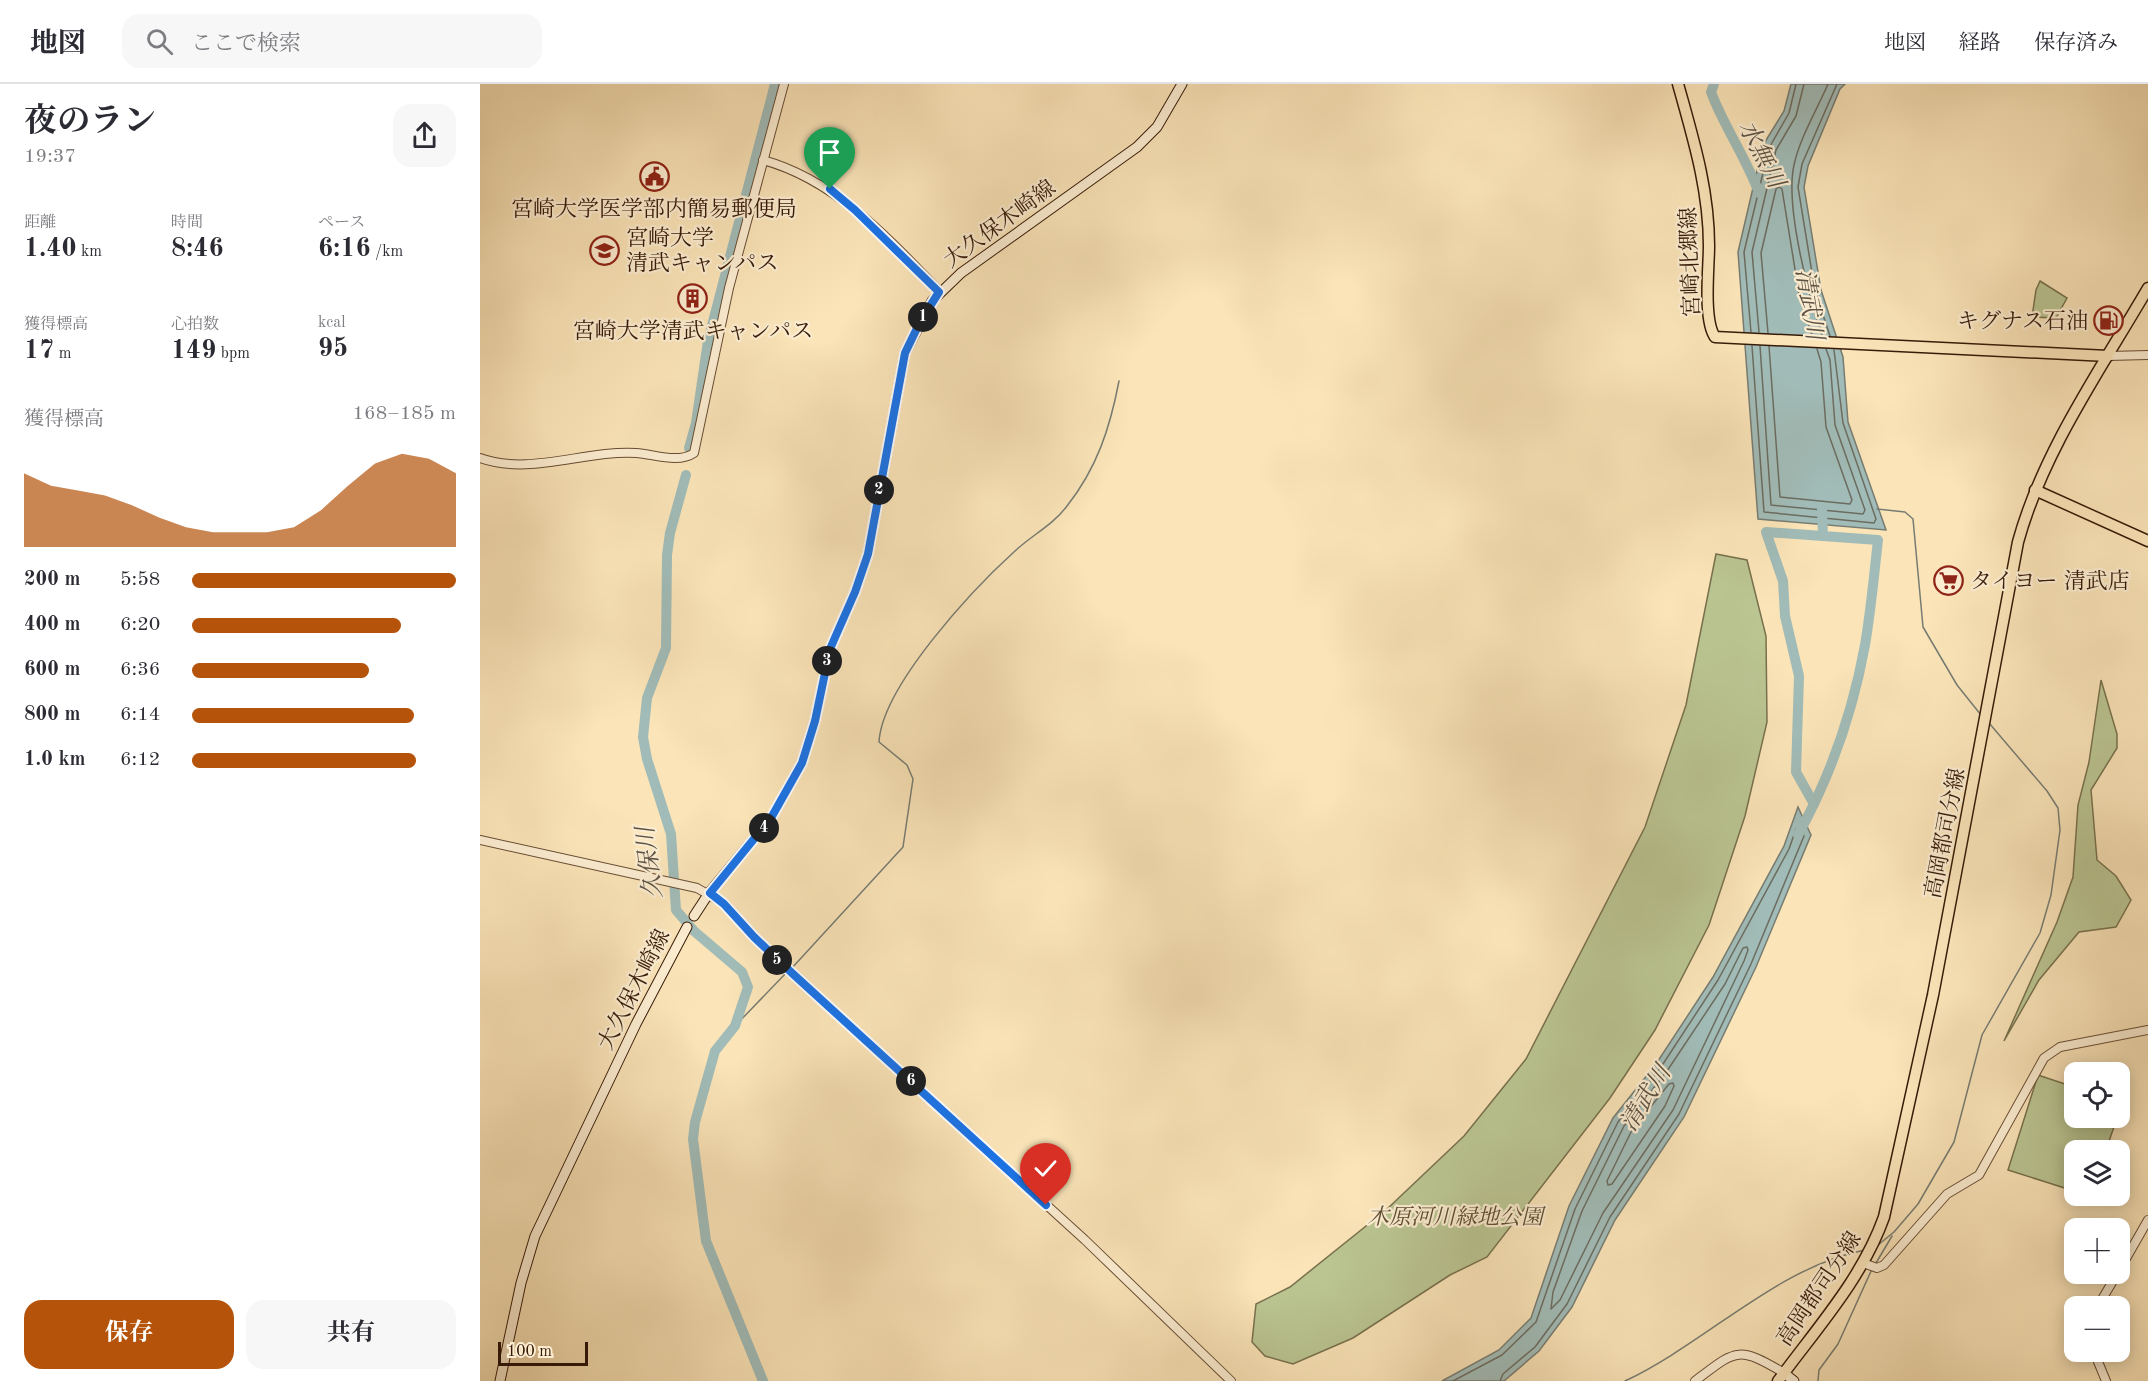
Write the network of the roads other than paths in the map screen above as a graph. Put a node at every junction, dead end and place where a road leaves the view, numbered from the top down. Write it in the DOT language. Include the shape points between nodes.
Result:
graph roads {
  1 [pos="784,84"];
  2 [pos="1182,84"];
  3 [pos="1678,84"];
  4 [pos="763,160"];
  5 [pos="2148,288"];
  6 [pos="939,292"];
  7 [pos="2148,354"];
  8 [pos="2108,356"];
  9 [pos="480,458"];
  10 [pos="2035,490"];
  11 [pos="2148,541"];
  12 [pos="480,840"];
  13 [pos="710,893"];
  14 [pos="694,916"];
  15 [pos="687,927"];
  16 [pos="2148,1030"];
  17 [pos="2148,1220"];
  18 [pos="2130,1252"];
  19 [pos="1863,1263"];
  20 [pos="2098,1362"];
  21 [pos="1781,1377"];
  22 [pos="500,1381"];
  23 [pos="1231,1381"];
  24 [pos="1695,1381"];
  25 [pos="1794,1381"];
  26 [pos="2106,1381"];
  1 -- 4 [label="street"];
  2 -- 6 [label="main road, 大久保木崎線" via="1157,126 1137,147"];
  3 -- 8 [label="main road, 宮崎北郷線" via="1703,174 1709,242 1709,317 1718,337"];
  4 -- 6 [label="street" via="802,174 838,195"];
  4 -- 9 [label="street" via="729,288 694,453 681,458 623,452 515,464"];
  5 -- 8 [label="main road, 高岡都司分線"];
  6 -- 13 [label="main road, 大久保木崎線" via="905,353 868,554 830,649 802,763 771,818"];
  7 -- 8 [label="street"];
  8 -- 10 [label="main road, 高岡都司分線"];
  10 -- 11 [label="main road"];
  10 -- 19 [label="main road, 高岡都司分線" via="2018,542 1917,1075 1884,1217"];
  12 -- 13 [label="street" via="670,880"];
  13 -- 14 [label="main road, 大久保木崎線"];
  13 -- 23 [label="street"];
  14 -- 15 [label="street, 大久保木崎線"];
  15 -- 22 [label="main road, 大久保木崎線" via="535,1236"];
  16 -- 19 [label="street" via="2060,1047 2044,1058 1979,1175 1947,1194 1884,1265 1877,1268"];
  17 -- 18 [label="street"];
  19 -- 21 [label="main road, 高岡都司分線"];
  20 -- 26 [label="street"];
  21 -- 24 [label="street" via="1758,1357 1736,1354 1725,1357"];
  21 -- 25 [label="main road"];
}
